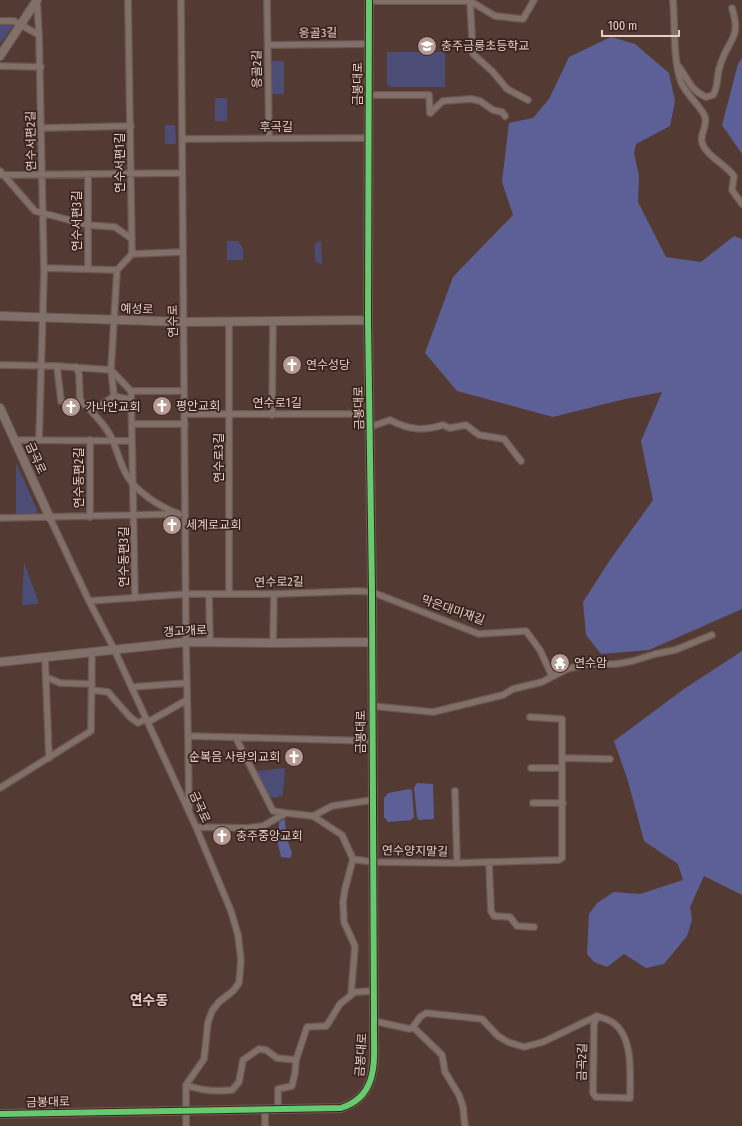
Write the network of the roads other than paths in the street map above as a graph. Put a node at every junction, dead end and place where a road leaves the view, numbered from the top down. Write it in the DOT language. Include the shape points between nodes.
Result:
graph roads {
  1 [pos="37,0"];
  2 [pos="128,0"];
  3 [pos="180,0"];
  4 [pos="267,0"];
  5 [pos="534,0"];
  6 [pos="673,0"];
  7 [pos="369,1"];
  8 [pos="470,1"];
  9 [pos="732,8"];
  10 [pos="0,21"];
  11 [pos="22,24"];
  12 [pos="40,35"];
  13 [pos="369,44"];
  14 [pos="268,45"];
  15 [pos="0,56"];
  16 [pos="0,66"];
  17 [pos="41,67"];
  18 [pos="678,67"];
  19 [pos="369,95"];
  20 [pos="528,100"];
  21 [pos="505,116"];
  22 [pos="131,126"];
  23 [pos="42,128"];
  24 [pos="269,138"];
  25 [pos="369,138"];
  26 [pos="183,139"];
  27 [pos="0,171"];
  28 [pos="182,172"];
  29 [pos="132,173"];
  30 [pos="43,174"];
  31 [pos="88,174"];
  32 [pos="3,175"];
  33 [pos="742,204"];
  34 [pos="43,214"];
  35 [pos="88,225"];
  36 [pos="132,239"];
  37 [pos="183,252"];
  38 [pos="132,254"];
  39 [pos="44,268"];
  40 [pos="88,269"];
  41 [pos="117,270"];
  42 [pos="0,316"];
  43 [pos="44,318"];
  44 [pos="113,320"];
  45 [pos="368,320"];
  46 [pos="273,321"];
  47 [pos="184,322"];
  48 [pos="229,322"];
  49 [pos="0,365"];
  50 [pos="40,366"];
  51 [pos="57,366"];
  52 [pos="76,367"];
  53 [pos="111,370"];
  54 [pos="131,391"];
  55 [pos="184,391"];
  56 [pos="114,396"];
  57 [pos="131,400"];
  58 [pos="61,401"];
  59 [pos="0,408"];
  60 [pos="92,411"];
  61 [pos="184,414"];
  62 [pos="230,414"];
  63 [pos="370,414"];
  64 [pos="272,415"];
  65 [pos="132,424"];
  66 [pos="184,424"];
  67 [pos="370,427"];
  68 [pos="15,440"];
  69 [pos="39,440"];
  70 [pos="90,440"];
  71 [pos="113,440"];
  72 [pos="132,441"];
  73 [pos="521,461"];
  74 [pos="134,487"];
  75 [pos="179,514"];
  76 [pos="185,514"];
  77 [pos="135,515"];
  78 [pos="90,517"];
  79 [pos="0,518"];
  80 [pos="50,518"];
  81 [pos="372,592"];
  82 [pos="186,594"];
  83 [pos="209,594"];
  84 [pos="229,594"];
  85 [pos="274,594"];
  86 [pos="135,598"];
  87 [pos="88,601"];
  88 [pos="712,635"];
  89 [pos="186,642"];
  90 [pos="210,642"];
  91 [pos="371,642"];
  92 [pos="273,643"];
  93 [pos="114,649"];
  94 [pos="92,652"];
  95 [pos="45,658"];
  96 [pos="0,662"];
  97 [pos="552,676"];
  98 [pos="46,677"];
  99 [pos="187,683"];
  100 [pos="92,687"];
  101 [pos="132,688"];
  102 [pos="187,700"];
  103 [pos="372,706"];
  104 [pos="530,717"];
  105 [pos="147,720"];
  106 [pos="188,736"];
  107 [pos="236,738"];
  108 [pos="372,741"];
  109 [pos="49,758"];
  110 [pos="562,758"];
  111 [pos="610,759"];
  112 [pos="531,768"];
  113 [pos="562,768"];
  114 [pos="0,788"];
  115 [pos="455,791"];
  116 [pos="372,800"];
  117 [pos="563,802"];
  118 [pos="534,803"];
  119 [pos="189,812"];
  120 [pos="286,813"];
  121 [pos="313,816"];
  122 [pos="196,827"];
  123 [pos="353,859"];
  124 [pos="372,862"];
  125 [pos="489,862"];
  126 [pos="457,863"];
  127 [pos="534,927"];
  128 [pos="373,991"];
  129 [pos="351,994"];
  130 [pos="598,1016"];
  131 [pos="374,1021"];
  132 [pos="413,1028"];
  133 [pos="296,1060"];
  134 [pos="186,1085"];
  135 [pos="265,1109"];
  136 [pos="278,1109"];
  137 [pos="186,1111"];
  138 [pos="0,1114"];
  139 [pos="186,1126"];
  140 [pos="265,1126"];
  141 [pos="466,1126"];
  1 -- 11 [label="street"];
  1 -- 12 [label="street, 연수서편2길"];
  2 -- 22 [label="street, 연수서편1길"];
  3 -- 26 [label="street, 연수로"];
  4 -- 14 [label="street, 응골2길"];
  5 -- 8 [label="street" via="523,19 494,16"];
  6 -- 18 [label="street"];
  7 -- 8 [label="street, 금봉대로"];
  7 -- 13 [label="street, 금봉대로"];
  8 -- 20 [label="street" via="472,54 493,72 507,89"];
  9 -- 18 [label="street" via="741,20 742,30 740,38 726,51 719,67 717,88 713,95 706,97 699,94"];
  10 -- 11 [label="street"];
  11 -- 12 [label="street"];
  11 -- 15 [label="street"];
  12 -- 17 [label="street, 연수서편2길"];
  13 -- 14 [label="street, 응골3길"];
  13 -- 19 [label="street, 금봉대로"];
  14 -- 24 [label="street, 응골2길"];
  16 -- 17 [label="street"];
  17 -- 23 [label="street, 연수서편2길"];
  18 -- 33 [label="street" via="680,81 686,92 705,116 702,145 734,176 732,190"];
  19 -- 21 [label="street, 금봉대로" via="429,95 430,113 443,101 480,100"];
  19 -- 25 [label="street, 금봉대로"];
  22 -- 23 [label="street"];
  22 -- 29 [label="street, 연수서편1길"];
  23 -- 30 [label="street, 연수서편2길"];
  24 -- 25 [label="street, 후곡길"];
  24 -- 26 [label="street, 후곡길"];
  25 -- 45 [label="street, 금봉대로"];
  26 -- 28 [label="street, 연수로"];
  27 -- 32 [label="street"];
  28 -- 29 [label="street, 연수서편3길"];
  28 -- 37 [label="street, 연수로"];
  29 -- 31 [label="street, 연수서편3길"];
  29 -- 36 [label="street, 연수서편1길"];
  30 -- 31 [label="street, 연수서편3길"];
  30 -- 32 [label="street, 연수서편3길"];
  30 -- 34 [label="street, 연수서편2길"];
  31 -- 35 [label="street, 연수서편3길"];
  32 -- 34 [label="street" via="35,211"];
  34 -- 35 [label="street"];
  34 -- 39 [label="street, 연수서편2길"];
  35 -- 36 [label="street" via="115,227"];
  35 -- 40 [label="street, 연수서편3길"];
  36 -- 38 [label="street, 연수서편1길"];
  37 -- 38 [label="street"];
  37 -- 47 [label="street, 연수로"];
  38 -- 41 [label="street"];
  39 -- 40 [label="street"];
  39 -- 43 [label="street, 연수서편2길"];
  40 -- 41 [label="street"];
  41 -- 44 [label="street"];
  42 -- 43 [label="street, 예성로"];
  43 -- 44 [label="street, 예성로"];
  43 -- 50 [label="street, 연수서편2길"];
  44 -- 47 [label="street, 예성로"];
  44 -- 53 [label="street"];
  45 -- 46 [label="street, 예성로"];
  45 -- 63 [label="street, 금봉대로"];
  46 -- 48 [label="street, 예성로"];
  46 -- 64 [label="street"];
  47 -- 48 [label="street, 예성로"];
  47 -- 55 [label="street, 연수로"];
  48 -- 62 [label="street, 연수로3길"];
  49 -- 50 [label="street"];
  50 -- 51 [label="street"];
  50 -- 69 [label="street, 연수서편2길"];
  51 -- 52 [label="street"];
  51 -- 58 [label="street"];
  52 -- 53 [label="street"];
  52 -- 60 [label="street" via="79,374 80,400"];
  53 -- 54 [label="street"];
  53 -- 56 [label="street"];
  54 -- 55 [label="street"];
  54 -- 57 [label="street"];
  55 -- 61 [label="street, 연수로"];
  56 -- 57 [label="street"];
  56 -- 60 [label="street"];
  57 -- 65 [label="street"];
  59 -- 68 [label="street, 금곡로"];
  60 -- 71 [label="street"];
  61 -- 62 [label="street, 연수로1길"];
  61 -- 66 [label="street, 연수로"];
  62 -- 64 [label="street, 연수로1길"];
  62 -- 84 [label="street, 연수로3길"];
  63 -- 64 [label="street, 연수로1길"];
  63 -- 67 [label="street, 금봉대로"];
  65 -- 66 [label="street"];
  65 -- 72 [label="street"];
  66 -- 76 [label="street, 연수로"];
  67 -- 73 [label="street" via="390,420 413,429 466,425 479,435 504,439"];
  67 -- 81 [label="street, 금봉대로"];
  68 -- 69 [label="street, 연수동편2길"];
  68 -- 80 [label="street, 금곡로"];
  69 -- 70 [label="street, 연수동편2길"];
  70 -- 71 [label="street, 연수동편2길"];
  70 -- 78 [label="street, 연수동편2길"];
  71 -- 72 [label="street, 연수동편2길"];
  71 -- 74 [label="street" via="122,467"];
  72 -- 74 [label="street"];
  74 -- 75 [label="street" via="162,508"];
  74 -- 77 [label="street"];
  75 -- 76 [label="street"];
  75 -- 77 [label="street"];
  76 -- 82 [label="street, 연수로"];
  77 -- 78 [label="street"];
  77 -- 86 [label="street, 연수동편3길"];
  78 -- 80 [label="street"];
  79 -- 80 [label="street"];
  80 -- 87 [label="street, 금곡로"];
  81 -- 85 [label="street, 연수로2길" via="359,590"];
  81 -- 91 [label="street, 금봉대로"];
  81 -- 97 [label="street, 막은대미재길" via="479,634 526,631 540,650"];
  82 -- 83 [label="street, 연수로2길"];
  82 -- 86 [label="street, 연수로2길"];
  82 -- 89 [label="street, 연수로"];
  83 -- 84 [label="street, 연수로2길"];
  83 -- 90 [label="street"];
  84 -- 85 [label="street, 연수로2길"];
  85 -- 92 [label="street"];
  86 -- 87 [label="street, 연수로2길"];
  87 -- 93 [label="street, 금곡로"];
  88 -- 97 [label="street" via="676,650 616,664 588,664"];
  89 -- 90 [label="street, 갱고개로"];
  89 -- 93 [label="street, 갱고개로"];
  89 -- 99 [label="street, 연수로"];
  90 -- 92 [label="street, 갱고개로"];
  91 -- 92 [label="street, 갱고개로"];
  91 -- 103 [label="street, 금봉대로"];
  93 -- 94 [label="street, 갱고개로"];
  93 -- 101 [label="street, 금곡로"];
  94 -- 95 [label="street, 갱고개로"];
  94 -- 100 [label="street"];
  95 -- 96 [label="street, 갱고개로"];
  95 -- 98 [label="street"];
  97 -- 103 [label="street" via="542,682 502,695 433,712"];
  98 -- 100 [label="street" via="60,683"];
  98 -- 109 [label="street"];
  99 -- 101 [label="street"];
  99 -- 102 [label="street, 연수로"];
  100 -- 105 [label="street" via="108,692 138,723"];
  100 -- 109 [label="street" via="90,731"];
  101 -- 105 [label="street, 금곡로"];
  102 -- 105 [label="street"];
  102 -- 106 [label="street, 연수로"];
  103 -- 108 [label="street, 금봉대로"];
  104 -- 110 [label="street, 연수양지말길" via="562,719"];
  105 -- 119 [label="street, 금곡로"];
  106 -- 107 [label="street"];
  106 -- 119 [label="street, 연수로"];
  107 -- 108 [label="street"];
  107 -- 120 [label="street" via="272,811"];
  108 -- 116 [label="street, 금봉대로"];
  109 -- 114 [label="street"];
  110 -- 111 [label="street"];
  110 -- 113 [label="street, 연수양지말길"];
  112 -- 113 [label="street"];
  113 -- 117 [label="street, 연수양지말길"];
  115 -- 126 [label="street, 연수양지말길"];
  116 -- 121 [label="street" via="332,806"];
  116 -- 124 [label="street, 금봉대로"];
  117 -- 118 [label="street"];
  117 -- 125 [label="street, 연수양지말길" via="562,858 554,861"];
  119 -- 122 [label="street, 금곡로"];
  120 -- 121 [label="street"];
  120 -- 122 [label="street" via="263,826"];
  121 -- 123 [label="street" via="342,835"];
  122 -- 134 [label="street, 금곡로" via="231,910 241,960 239,983 212,1011 208,1022 204,1059"];
  123 -- 124 [label="street, 연수양지말길"];
  123 -- 129 [label="street" via="343,902 344,922 355,946"];
  124 -- 126 [label="street, 연수양지말길"];
  124 -- 128 [label="street, 금봉대로"];
  125 -- 126 [label="street, 연수양지말길"];
  125 -- 127 [label="street" via="491,911 494,916 510,917 517,926"];
  128 -- 129 [label="street"];
  128 -- 131 [label="street, 금봉대로"];
  129 -- 133 [label="street" via="340,1004 326,1026 307,1027"];
  130 -- 130 [label="street, 금곡2길" via="613,1022 626,1040 631,1058 630,1098 596,1097 592,1093 594,1024"];
  130 -- 132 [label="street, 금곡2길" via="543,1042 524,1047 498,1036 482,1019 426,1013 420,1016"];
  131 -- 132 [label="street"];
  131 -- 136 [label="street, 금봉대로" via="373,1072 370,1084 360,1099 341,1108"];
  132 -- 141 [label="street" via="442,1055 445,1072 461,1101"];
  133 -- 134 [label="street" via="277,1058 266,1050 259,1049 243,1060 239,1082 232,1090 215,1092"];
  133 -- 136 [label="street" via="292,1086 278,1089"];
  134 -- 137 [label="street"];
  135 -- 136 [label="street, 금봉대로"];
  135 -- 137 [label="street, 금봉대로"];
  135 -- 140 [label="street"];
  137 -- 138 [label="street, 금봉대로"];
  137 -- 139 [label="street"];
}
